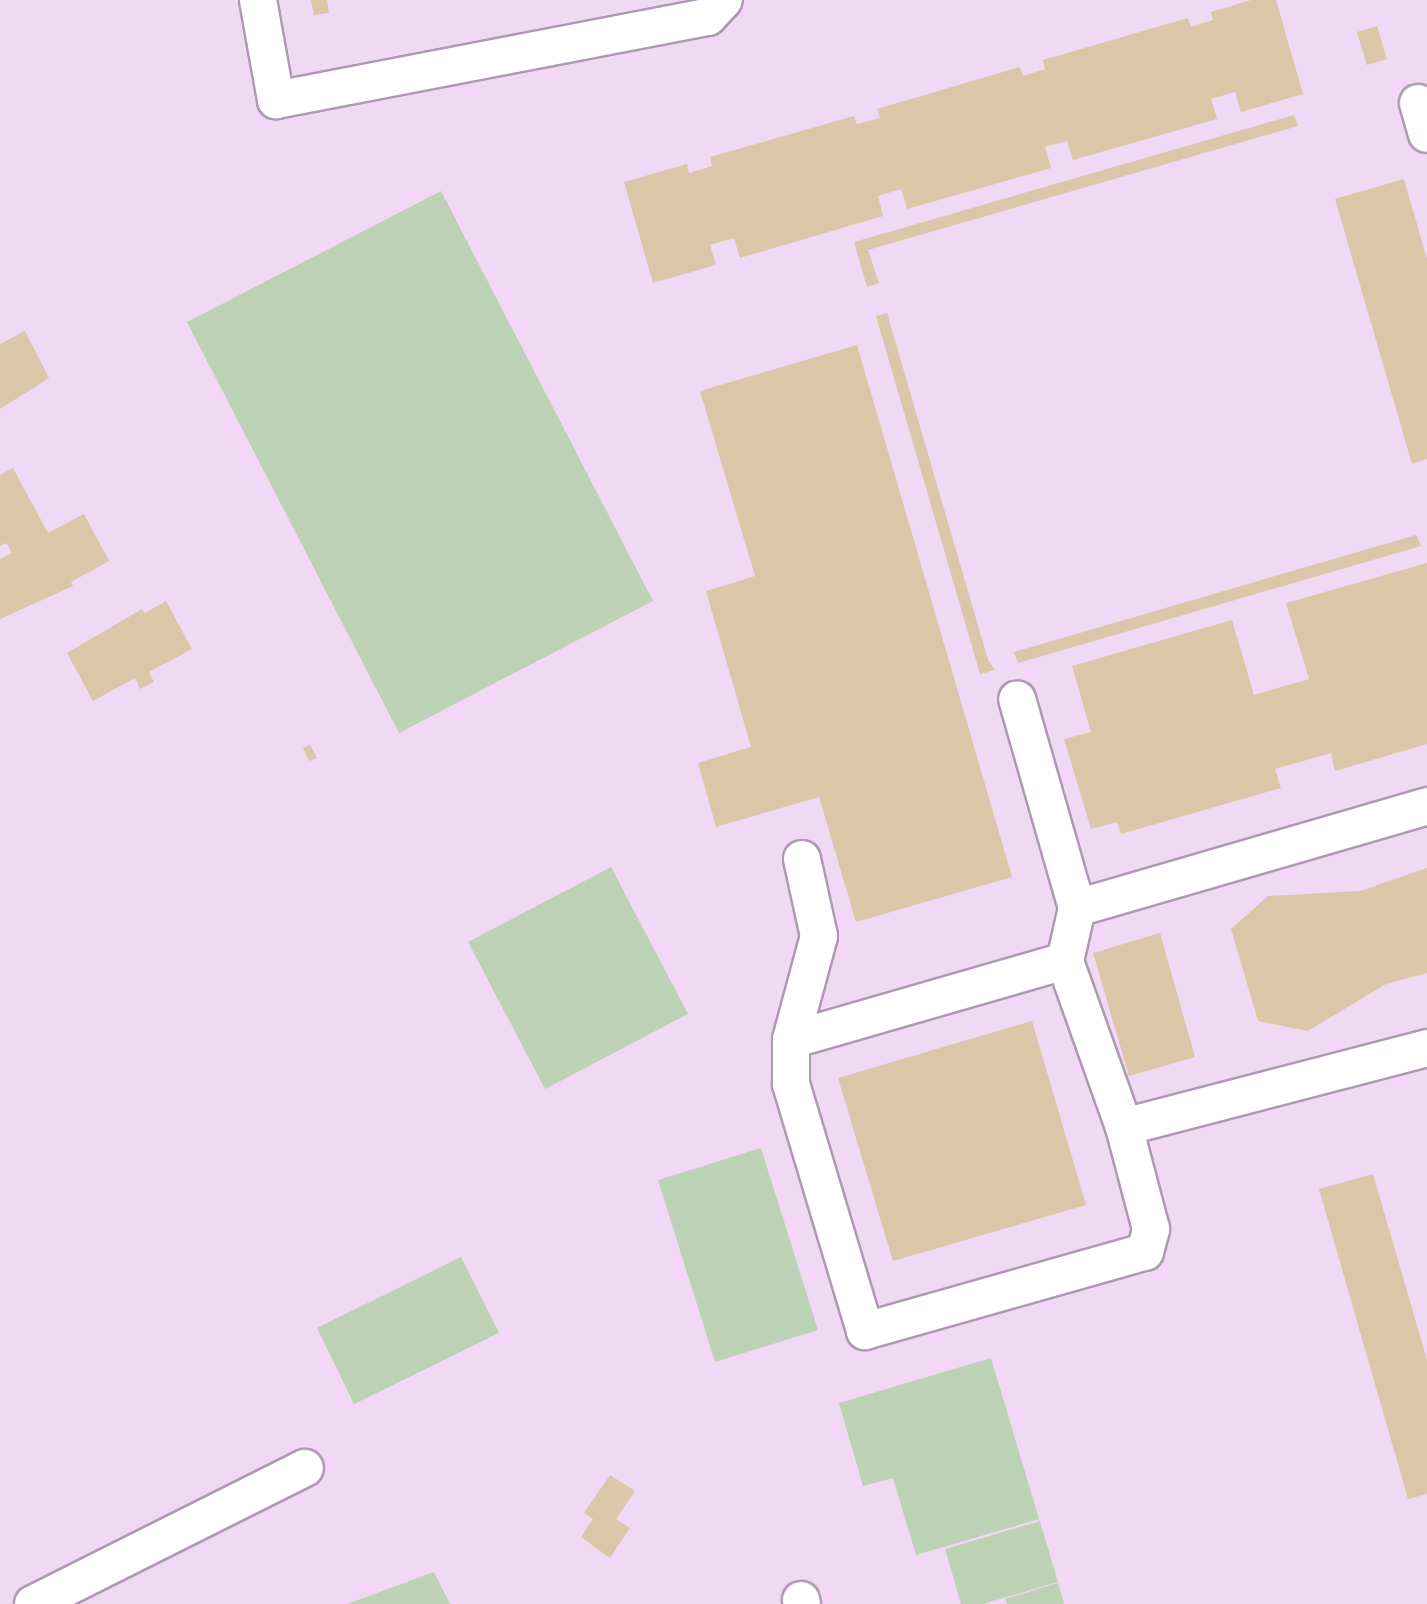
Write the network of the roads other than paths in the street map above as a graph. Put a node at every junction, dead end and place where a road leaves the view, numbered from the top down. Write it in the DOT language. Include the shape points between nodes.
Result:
graph roads {
  1 [pos="258,0"];
  2 [pos="724,0"];
  3 [pos="1017,699"];
  4 [pos="1427,806"];
  5 [pos="802,859"];
  6 [pos="1077,908"];
  7 [pos="1065,961"];
  8 [pos="791,1040"];
  9 [pos="1427,1048"];
  10 [pos="1124,1127"];
  11 [pos="305,1468"];
  12 [pos="33,1604"];
  1 -- 2 [label="street" via="276,100 708,17"];
  3 -- 6 [label="street"];
  4 -- 6 [label="street"];
  5 -- 8 [label="street" via="819,936"];
  6 -- 7 [label="street"];
  7 -- 8 [label="street"];
  7 -- 10 [label="street"];
  8 -- 10 [label="street" via="791,1084 865,1331 1145,1252 1151,1229"];
  9 -- 10 [label="street"];
  11 -- 12 [label="street"];
}
